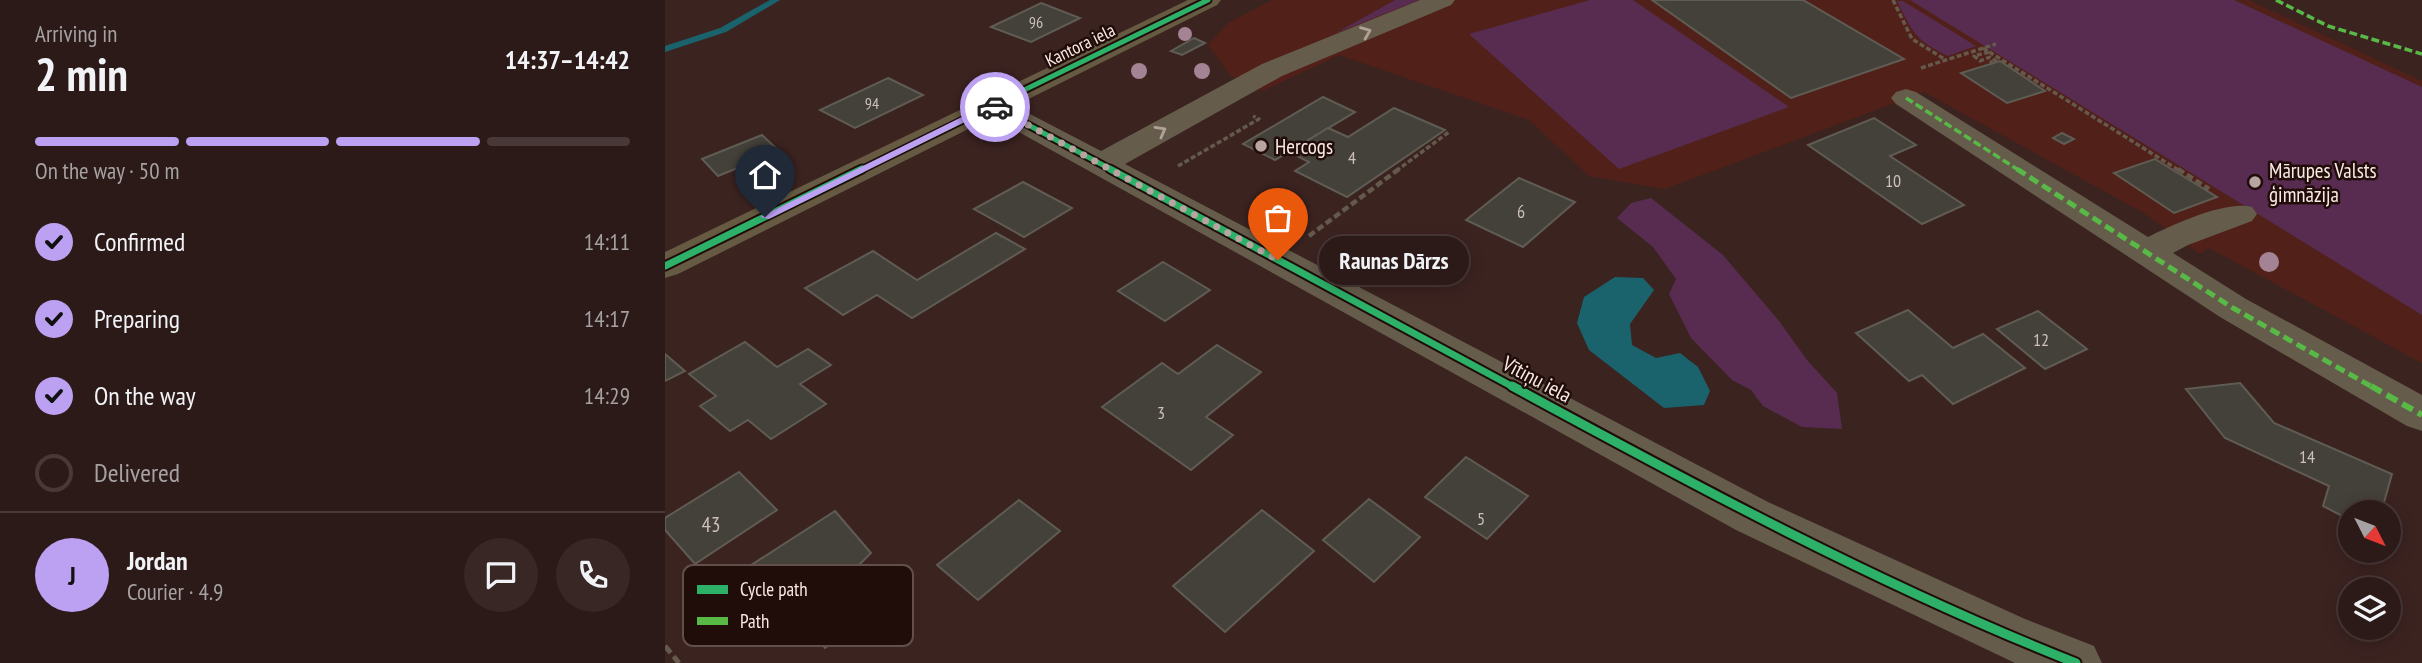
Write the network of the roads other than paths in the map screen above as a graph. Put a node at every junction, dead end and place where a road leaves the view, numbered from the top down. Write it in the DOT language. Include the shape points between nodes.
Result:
graph roads {
  1 [pos="1208,0"];
  2 [pos="1442,0"];
  3 [pos="1906,98"];
  4 [pos="991,105"];
  5 [pos="1102,164"];
  6 [pos="2230,205"];
  7 [pos="2147,253"];
  8 [pos="665,266"];
  9 [pos="2422,415"];
  10 [pos="2076,663"];
  1 -- 4 [label="main road, Kantora iela"];
  5 -- 2 [label="street, one-way" via="1272,70"];
  3 -- 7 [label="street"];
  4 -- 5 [label="street, Vītiņu iela"];
  4 -- 8 [label="main road, Kantora iela"];
  5 -- 10 [label="street, Vītiņu iela" via="1752,516 2008,636"];
  6 -- 7 [label="street"];
  7 -- 9 [label="street" via="2233,308"];
}
